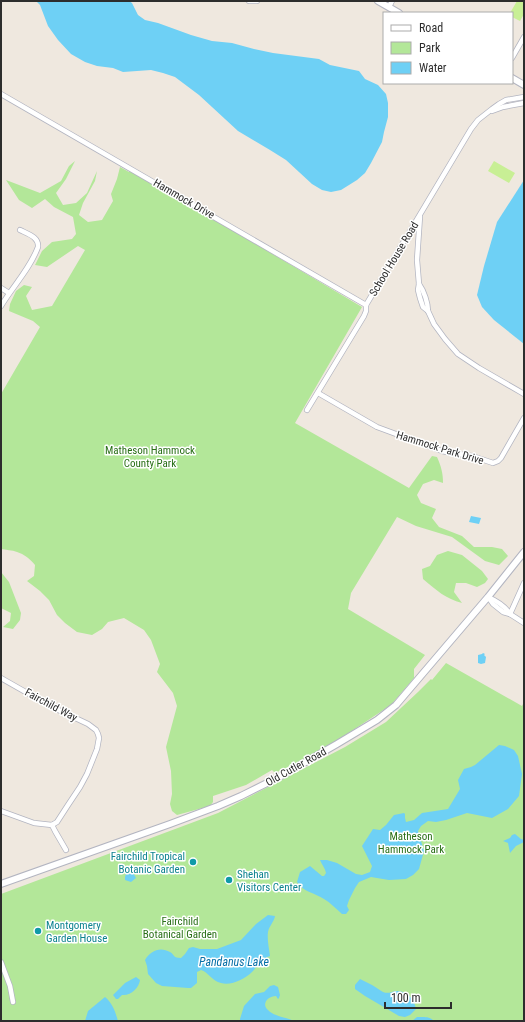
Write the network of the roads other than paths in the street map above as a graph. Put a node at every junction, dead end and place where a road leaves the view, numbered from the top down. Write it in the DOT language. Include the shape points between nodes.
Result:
graph roads {
  1 [pos="249,1"];
  2 [pos="257,1"];
  3 [pos="378,1"];
  4 [pos="392,1"];
  5 [pos="389,7"];
  6 [pos="397,12"];
  7 [pos="524,37"];
  8 [pos="513,56"];
  9 [pos="513,78"];
  10 [pos="524,84"];
  11 [pos="1,94"];
  12 [pos="524,97"];
  13 [pos="524,103"];
  14 [pos="488,112"];
  15 [pos="420,215"];
  16 [pos="20,230"];
  17 [pos="1,288"];
  18 [pos="9,293"];
  19 [pos="366,305"];
  20 [pos="1,306"];
  21 [pos="318,393"];
  22 [pos="524,394"];
  23 [pos="308,410"];
  24 [pos="524,418"];
  25 [pos="524,552"];
  26 [pos="524,583"];
  27 [pos="488,597"];
  28 [pos="510,614"];
  29 [pos="524,623"];
  30 [pos="1,678"];
  31 [pos="1,812"];
  32 [pos="52,825"];
  33 [pos="66,850"];
  34 [pos="1,884"];
  35 [pos="1,962"];
  36 [pos="13,1002"];
  1 -- 2 [label="street"];
  3 -- 5 [label="main road"];
  4 -- 5 [label="street"];
  5 -- 6 [label="main road"];
  7 -- 8 [label="street"];
  9 -- 10 [label="main road"];
  11 -- 19 [label="street, Hammock Drive"];
  12 -- 14 [label="street, School House Road" via="504,101"];
  13 -- 14 [label="street, School House Road"];
  14 -- 15 [label="street, School House Road" via="469,132"];
  15 -- 19 [label="street, School House Road"];
  15 -- 22 [label="street" via="417,256 419,284 424,293 428,312 458,354"];
  16 -- 18 [label="street" via="35,238 39,245 27,269"];
  17 -- 18 [label="street"];
  18 -- 20 [label="street"];
  19 -- 21 [label="street, School House Road" via="364,316"];
  21 -- 23 [label="street, School House Road"];
  21 -- 24 [label="street, Hammock Park Drive" via="381,429 442,451 469,455 493,463 501,458"];
  25 -- 27 [label="main road, Old Cutler Road"];
  26 -- 28 [label="street"];
  27 -- 28 [label="street" via="503,612"];
  27 -- 34 [label="main road, Old Cutler Road" via="396,705 377,720 337,744 283,775 220,805"];
  28 -- 29 [label="street"];
  30 -- 32 [label="street, Fairchild Way" via="88,724 98,734 97,749 88,774 57,822"];
  31 -- 32 [label="street" via="34,823"];
  32 -- 33 [label="street"];
  35 -- 36 [label="street"];
}
